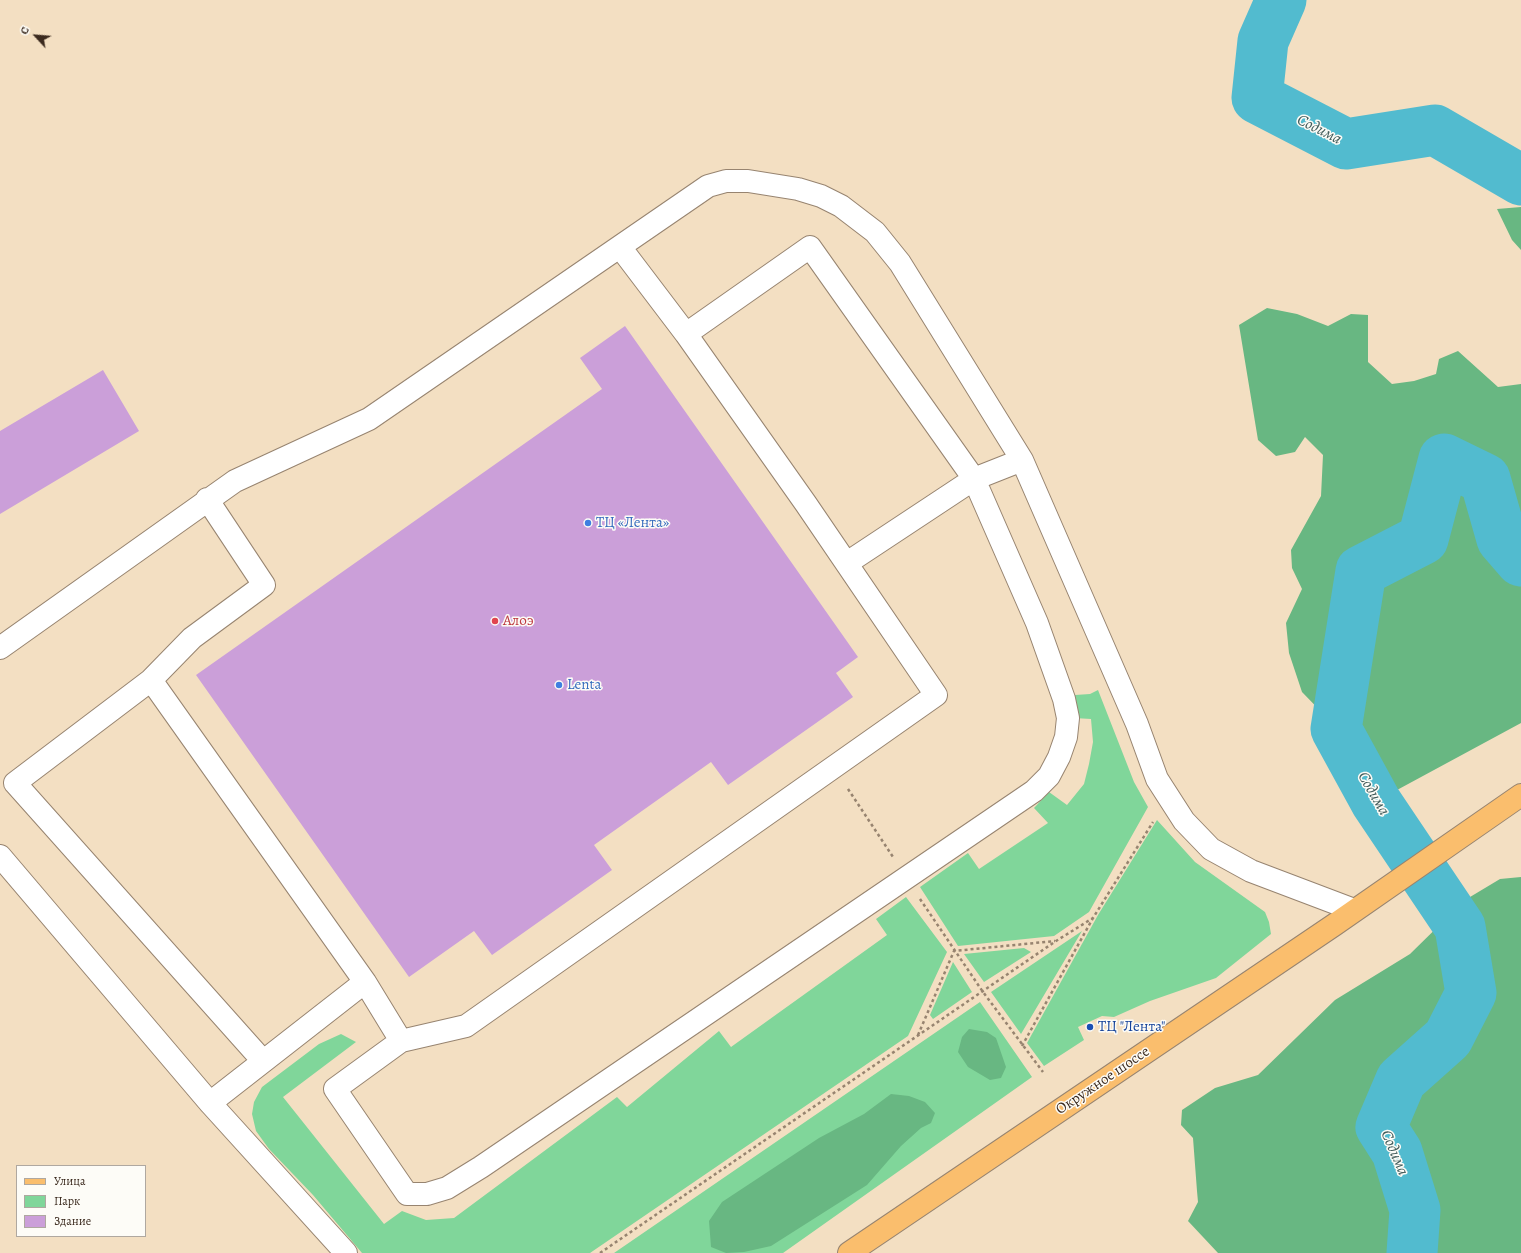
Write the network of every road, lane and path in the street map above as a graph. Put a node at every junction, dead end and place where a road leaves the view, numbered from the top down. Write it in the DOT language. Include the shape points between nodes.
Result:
graph roads {
  1 [pos="620,247"];
  2 [pos="686,334"];
  3 [pos="1022,460"];
  4 [pos="974,479"];
  5 [pos="207,499"];
  6 [pos="847,564"];
  7 [pos="0,648"];
  8 [pos="151,680"];
  9 [pos="834,768"];
  10 [pos="1521,795"];
  11 [pos="1169,797"];
  12 [pos="0,856"];
  13 [pos="907,878"];
  14 [pos="1354,910"];
  15 [pos="1093,918"];
  16 [pos="1056,941"];
  17 [pos="954,951"];
  18 [pos="365,982"];
  19 [pos="983,992"];
  20 [pos="918,1036"];
  21 [pos="401,1041"];
  22 [pos="1022,1046"];
  23 [pos="262,1061"];
  24 [pos="1043,1072"];
  25 [pos="210,1103"];
  26 [pos="346,1253"];
  27 [pos="600,1253"];
  28 [pos="849,1253"];
  1 -- 2 [label="lane"];
  1 -- 3 [label="lane" via="708,186 726,181 748,181 798,189 841,206 875,232 900,263"];
  1 -- 5 [label="lane" via="369,419 235,481"];
  2 -- 4 [label="lane" via="810,247"];
  2 -- 6 [label="lane"];
  3 -- 4 [label="lane"];
  3 -- 11 [label="lane" via="1137,724 1157,779"];
  4 -- 6 [label="lane"];
  4 -- 13 [label="lane" via="1037,623 1064,699 1068,718 1066,737 1049,776 1034,791"];
  5 -- 7 [label="lane"];
  5 -- 8 [label="lane" via="264,585 192,638"];
  6 -- 9 [label="lane" via="936,695"];
  8 -- 18 [label="lane"];
  8 -- 23 [label="lane" via="14,783"];
  9 -- 13 [label="path"];
  9 -- 21 [label="lane" via="466,1026"];
  10 -- 14 [label="main road, Окружное шоссе"];
  11 -- 14 [label="lane" via="1184,820 1211,849 1251,871"];
  11 -- 15 [label="path"];
  12 -- 25 [label="lane"];
  13 -- 17 [label="path"];
  13 -- 21 [label="lane" via="481,1167 448,1188 427,1194 407,1194 335,1089"];
  14 -- 28 [label="main road, Окружное шоссе"];
  15 -- 16 [label="path"];
  15 -- 22 [label="path"];
  16 -- 17 [label="path"];
  16 -- 19 [label="path"];
  17 -- 19 [label="path"];
  17 -- 20 [label="path"];
  18 -- 21 [label="lane"];
  18 -- 23 [label="lane"];
  19 -- 20 [label="path"];
  19 -- 22 [label="path"];
  20 -- 27 [label="path"];
  22 -- 24 [label="path"];
  23 -- 25 [label="lane"];
  25 -- 26 [label="lane"];
}
